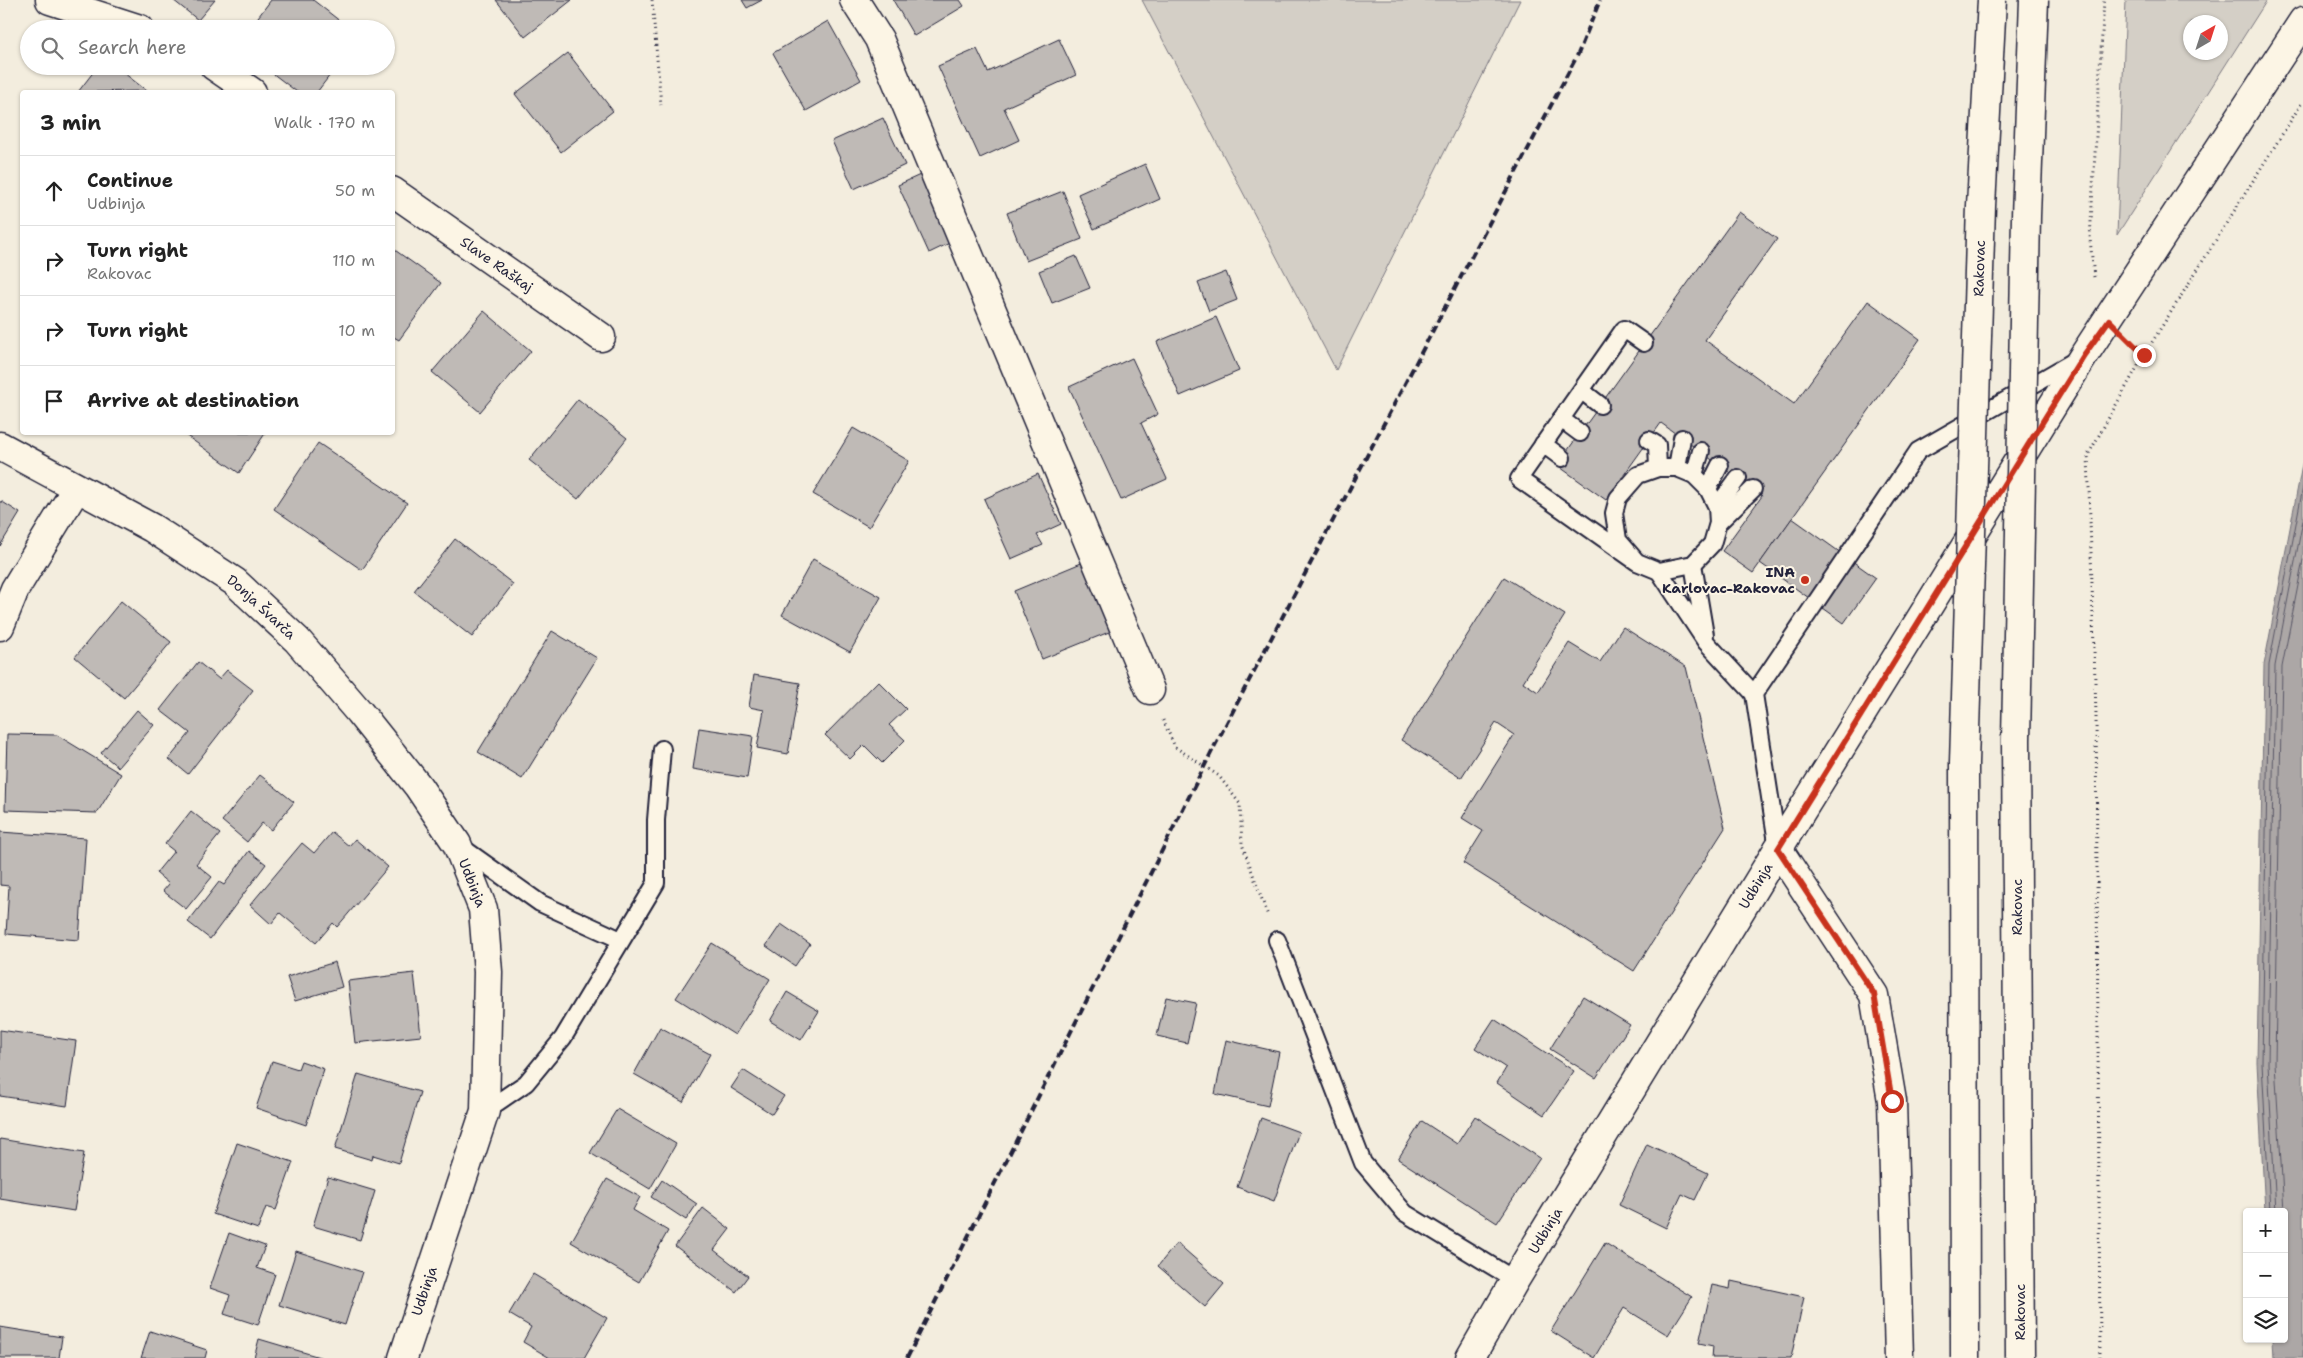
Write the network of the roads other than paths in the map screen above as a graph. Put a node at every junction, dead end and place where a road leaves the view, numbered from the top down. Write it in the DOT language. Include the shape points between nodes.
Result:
graph roads {
  1 [pos="50,0"];
  2 [pos="854,0"];
  3 [pos="1992,0"];
  4 [pos="2034,0"];
  5 [pos="112,20"];
  6 [pos="2303,21"];
  7 [pos="227,75"];
  8 [pos="249,90"];
  9 [pos="395,193"];
  10 [pos="601,337"];
  11 [pos="1644,343"];
  12 [pos="2084,355"];
  13 [pos="1582,391"];
  14 [pos="1600,405"];
  15 [pos="1560,419"];
  16 [pos="1580,433"];
  17 [pos="1682,438"];
  18 [pos="1649,440"];
  19 [pos="1543,444"];
  20 [pos="0,446"];
  21 [pos="1701,451"];
  22 [pos="1562,458"];
  23 [pos="1720,465"];
  24 [pos="1658,468"];
  25 [pos="1677,468"];
  26 [pos="1694,475"];
  27 [pos="1738,478"];
  28 [pos="76,489"];
  29 [pos="1708,489"];
  30 [pos="1753,489"];
  31 [pos="1717,515"];
  32 [pos="1637,562"];
  33 [pos="1693,564"];
  34 [pos="1659,571"];
  35 [pos="0,626"];
  36 [pos="1706,642"];
  37 [pos="1150,690"];
  38 [pos="1754,694"];
  39 [pos="662,749"];
  40 [pos="457,844"];
  41 [pos="1778,849"];
  42 [pos="621,940"];
  43 [pos="1277,940"];
  44 [pos="485,1111"];
  45 [pos="1515,1280"];
  46 [pos="402,1358"];
  47 [pos="1470,1358"];
  48 [pos="1899,1358"];
  49 [pos="1965,1358"];
  50 [pos="2020,1358"];
  1 -- 5 [label="main road"];
  2 -- 37 [label="main road" via="879,39"];
  3 -- 49 [label="main road, Rakovac, bridge" via="1981,206 1964,763"];
  4 -- 50 [label="main road, Rakovac, bridge" via="2026,216 2016,740"];
  6 -- 12 [label="main road"];
  7 -- 8 [label="main road"];
  9 -- 10 [label="main road, Slave Raškaj"];
  11 -- 13 [label="lane" via="1624,329"];
  12 -- 38 [label="lane" via="1918,452"];
  12 -- 41 [label="main road"];
  13 -- 14 [label="lane"];
  13 -- 15 [label="lane"];
  15 -- 16 [label="lane"];
  15 -- 19 [label="lane"];
  17 -- 25 [label="lane"];
  18 -- 24 [label="lane" via="1657,445"];
  19 -- 22 [label="lane"];
  19 -- 32 [label="lane" via="1519,479"];
  20 -- 28 [label="main road, Donja Švarča"];
  21 -- 26 [label="lane"];
  23 -- 29 [label="lane"];
  24 -- 25 [label="lane"];
  24 -- 32 [label="lane" via="1634,472 1615,495 1618,540"];
  25 -- 26 [label="lane"];
  26 -- 29 [label="lane"];
  27 -- 31 [label="lane"];
  28 -- 35 [label="main road" via="15,589"];
  28 -- 40 [label="main road, Donja Švarča" via="152,528 242,589 297,640 418,786"];
  29 -- 31 [label="lane"];
  30 -- 31 [label="lane"];
  31 -- 33 [label="lane" via="1712,544"];
  32 -- 34 [label="lane"];
  33 -- 34 [label="lane"];
  33 -- 36 [label="lane"];
  34 -- 36 [label="lane"];
  36 -- 38 [label="lane"];
  38 -- 41 [label="lane"];
  39 -- 42 [label="lane" via="656,820 656,883"];
  40 -- 42 [label="lane, Udbinja" via="540,903"];
  40 -- 44 [label="main road, Udbinja" via="483,909 488,972"];
  41 -- 45 [label="main road, Udbinja"];
  41 -- 48 [label="main road, Udbinja" via="1874,994 1892,1101"];
  42 -- 44 [label="lane" via="562,1038 526,1083"];
  43 -- 45 [label="lane" via="1363,1163 1405,1213"];
  44 -- 46 [label="main road, Udbinja"];
  45 -- 47 [label="main road, Udbinja"];
}
